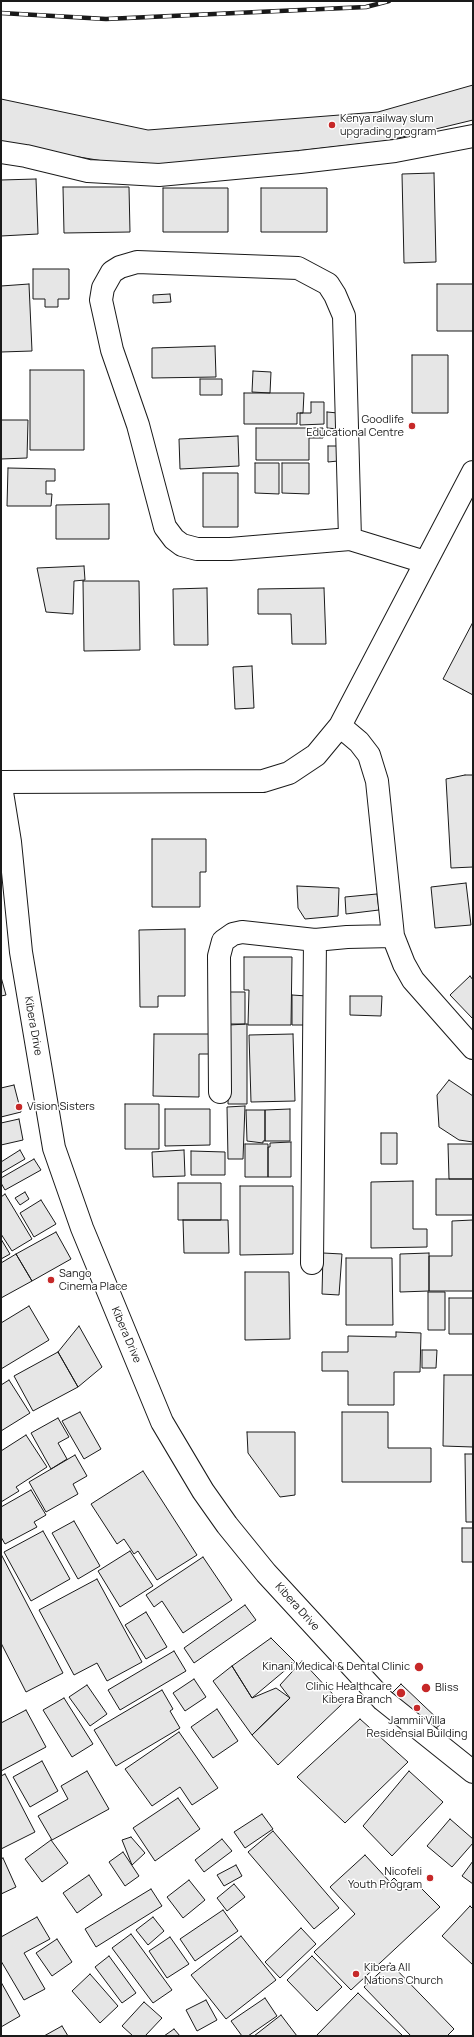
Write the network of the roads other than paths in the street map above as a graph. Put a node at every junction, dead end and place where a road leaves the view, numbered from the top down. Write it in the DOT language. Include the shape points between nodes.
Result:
graph roads {
  1 [pos="473,136"];
  2 [pos="1,152"];
  3 [pos="473,472"];
  4 [pos="350,539"];
  5 [pos="425,562"];
  6 [pos="340,726"];
  7 [pos="1,782"];
  8 [pos="1,786"];
  9 [pos="393,936"];
  10 [pos="315,940"];
  11 [pos="473,1048"];
  12 [pos="220,1092"];
  13 [pos="312,1263"];
  14 [pos="473,1772"];
  1 -- 2 [label="street" via="387,152 159,175 88,171"];
  3 -- 5 [label="street"];
  4 -- 4 [label="street" via="344,316 328,284 298,268 137,262 112,272 103,288 101,300 112,350 138,425 165,527 174,539 182,545 197,549 230,549"];
  4 -- 5 [label="street"];
  5 -- 6 [label="street"];
  6 -- 7 [label="street" via="316,755 288,773 263,781"];
  6 -- 9 [label="street" via="359,742 369,755 377,781"];
  8 -- 14 [label="street, Kibera Drive" via="10,842 21,952 54,1148 82,1228 162,1422 203,1491 266,1573 383,1700"];
  9 -- 10 [label="street"];
  9 -- 11 [label="street" via="413,980"];
  10 -- 12 [label="street" via="242,932 233,934 223,942 219,956"];
  10 -- 13 [label="street"];
}
